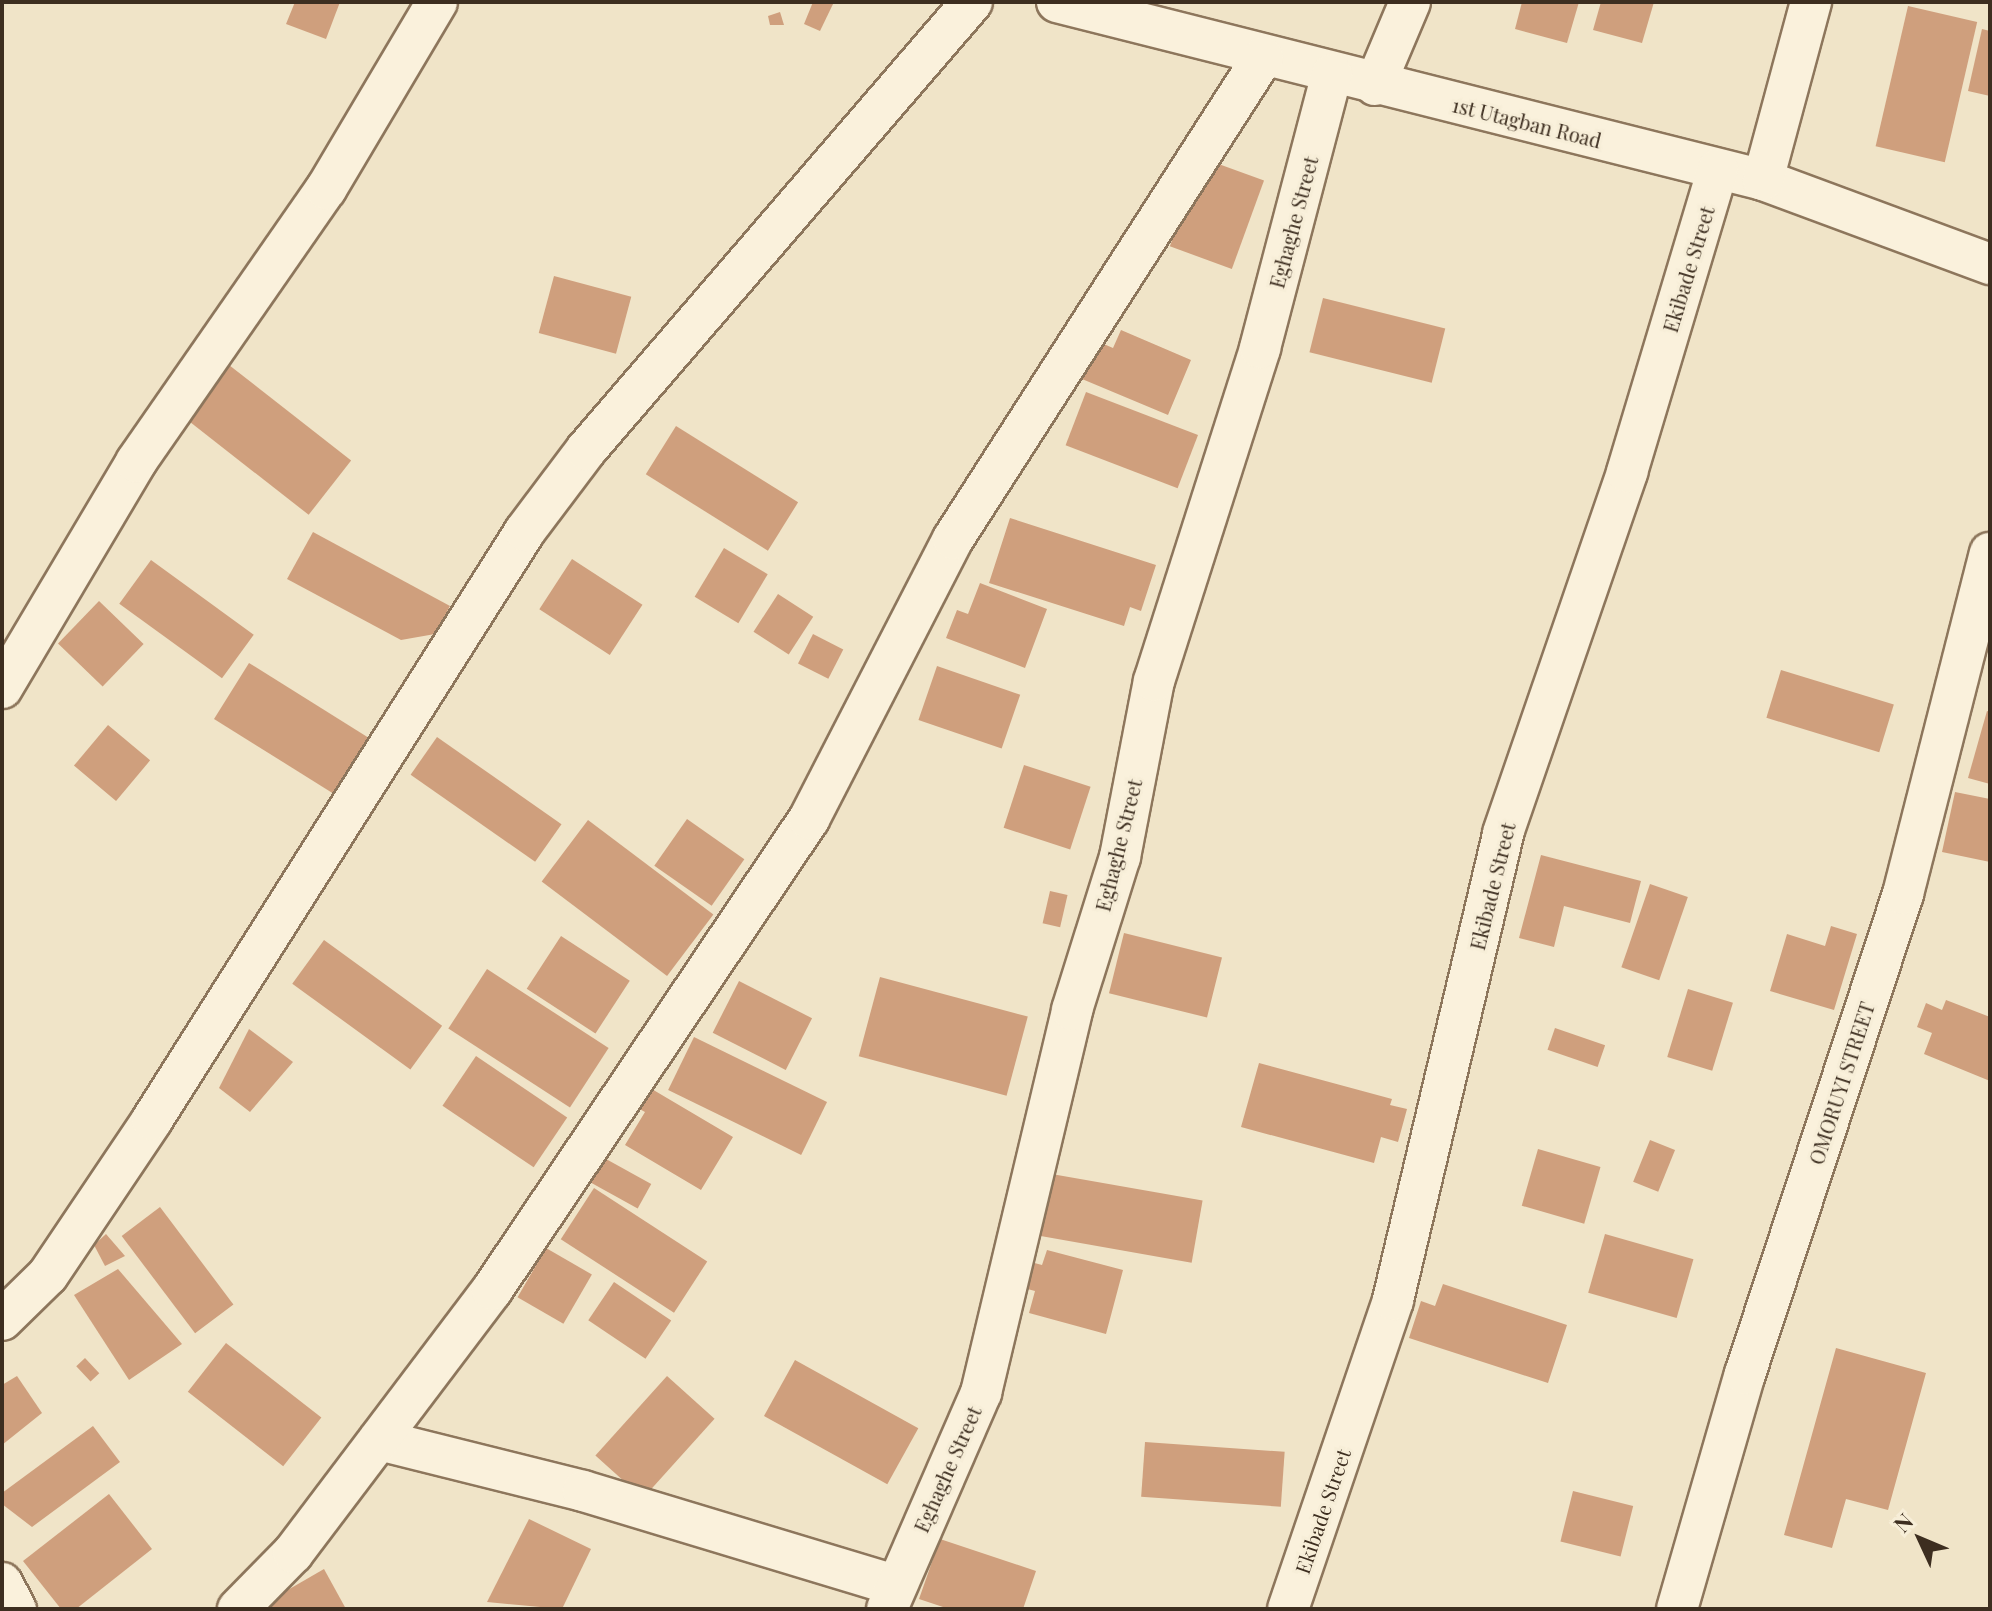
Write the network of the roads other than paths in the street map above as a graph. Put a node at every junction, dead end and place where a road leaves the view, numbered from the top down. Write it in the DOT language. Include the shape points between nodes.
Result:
graph roads {
  1 [pos="437,2"];
  2 [pos="972,2"];
  3 [pos="1057,2"];
  4 [pos="1410,2"];
  5 [pos="1811,2"];
  6 [pos="1263,57"];
  7 [pos="1332,74"];
  8 [pos="1375,85"];
  9 [pos="1718,169"];
  10 [pos="1763,180"];
  11 [pos="1990,264"];
  12 [pos="1990,553"];
  13 [pos="2,688"];
  14 [pos="2,1320"];
  15 [pos="379,1440"];
  16 [pos="2,1583"];
  17 [pos="890,1597"];
  18 [pos="16,1609"];
  19 [pos="238,1609"];
  20 [pos="1288,1609"];
  21 [pos="1677,1609"];
  1 -- 13 [label="street" via="326,189 136,462"];
  2 -- 14 [label="street" via="586,450 525,531 152,1120 48,1275"];
  3 -- 6 [label="street, 1st Utagban Road"];
  4 -- 8 [label="street"];
  5 -- 10 [label="street"];
  6 -- 7 [label="street, 1st Utagban Road"];
  6 -- 15 [label="street" via="953,539 809,819 492,1290"];
  7 -- 8 [label="street, 1st Utagban Road"];
  7 -- 17 [label="street, Eghaghe Street" via="1260,348 1154,681 1120,857 1072,1010 981,1393"];
  8 -- 9 [label="street, 1st Utagban Road"];
  9 -- 10 [label="street, 1st Utagban Road"];
  9 -- 20 [label="street, Ekibade Street" via="1627,472 1503,833 1393,1300"];
  10 -- 11 [label="street, 1st Utagban Road"];
  12 -- 21 [label="street, OMORUYI STREET" via="1903,894 1745,1374"];
  15 -- 17 [label="street" via="583,1491"];
  15 -- 19 [label="street" via="293,1553"];
  16 -- 18 [label="street"];
}
